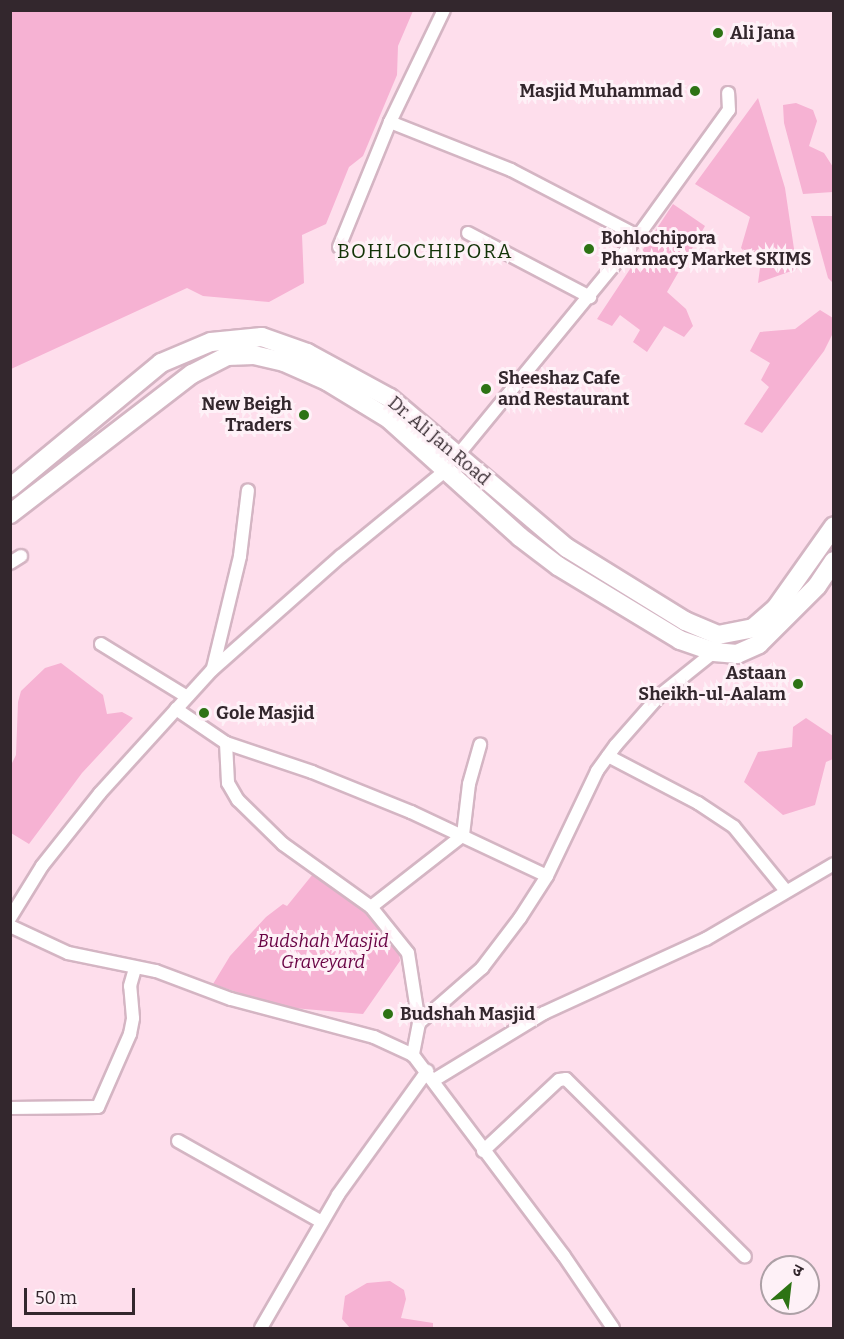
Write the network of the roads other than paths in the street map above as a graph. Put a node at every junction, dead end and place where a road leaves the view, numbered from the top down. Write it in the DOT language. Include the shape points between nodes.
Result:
graph roads {
  1 [pos="444,10"];
  2 [pos="729,93"];
  3 [pos="390,122"];
  4 [pos="468,233"];
  5 [pos="638,236"];
  6 [pos="339,247"];
  7 [pos="590,297"];
  8 [pos="458,455"];
  9 [pos="446,470"];
  10 [pos="10,489"];
  11 [pos="248,490"];
  12 [pos="10,514"];
  13 [pos="834,525"];
  14 [pos="21,556"];
  15 [pos="834,561"];
  16 [pos="10,563"];
  17 [pos="101,644"];
  18 [pos="714,652"];
  19 [pos="212,670"];
  20 [pos="187,697"];
  21 [pos="176,710"];
  22 [pos="226,743"];
  23 [pos="480,745"];
  24 [pos="608,756"];
  25 [pos="463,835"];
  26 [pos="834,864"];
  27 [pos="547,876"];
  28 [pos="786,891"];
  29 [pos="371,907"];
  30 [pos="10,918"];
  31 [pos="10,926"];
  32 [pos="135,968"];
  33 [pos="419,1023"];
  34 [pos="413,1055"];
  35 [pos="431,1075"];
  36 [pos="10,1108"];
  37 [pos="178,1141"];
  38 [pos="483,1151"];
  39 [pos="322,1222"];
  40 [pos="745,1257"];
  41 [pos="261,1329"];
  42 [pos="612,1329"];
  1 -- 3 [label="street"];
  2 -- 5 [label="street" via="729,110"];
  3 -- 5 [label="street" via="511,170"];
  3 -- 6 [label="street"];
  4 -- 7 [label="street"];
  5 -- 7 [label="street"];
  7 -- 8 [label="street"];
  8 -- 10 [label="main road, Dr. Ali Jan Road" via="390,398 347,372 289,344 262,337 236,337 211,342 161,363"];
  8 -- 13 [label="main road, Dr. Ali Jan Road" via="567,548 685,621 718,635 753,628 776,608"];
  9 -- 12 [label="main road, Dr. Ali Jan Road" via="389,419 327,381 284,362 254,355 227,356 192,374"];
  9 -- 18 [label="main road, Dr. Ali Jan Road" via="558,566 680,640"];
  9 -- 19 [label="street"];
  11 -- 19 [label="street" via="238,566"];
  14 -- 16 [label="street"];
  15 -- 18 [label="main road, Dr. Ali Jan Road" via="816,586 759,644 737,654"];
  17 -- 20 [label="street"];
  18 -- 24 [label="street" via="659,696"];
  19 -- 20 [label="street"];
  20 -- 21 [label="street"];
  21 -- 22 [label="street"];
  21 -- 30 [label="street" via="100,793 26,888"];
  22 -- 25 [label="street" via="312,772"];
  22 -- 29 [label="street" via="228,783 238,800 283,844"];
  23 -- 25 [label="street" via="469,784"];
  24 -- 27 [label="street" via="581,802"];
  24 -- 28 [label="street" via="698,803 734,827"];
  25 -- 27 [label="street"];
  25 -- 29 [label="street"];
  26 -- 28 [label="street"];
  27 -- 33 [label="street" via="482,968"];
  28 -- 35 [label="street" via="706,939 544,1013"];
  29 -- 33 [label="street" via="408,953"];
  31 -- 32 [label="street" via="68,953"];
  32 -- 34 [label="street" via="156,971 254,1006 374,1037"];
  32 -- 36 [label="street" via="130,986 130,1034 98,1107"];
  33 -- 34 [label="street"];
  34 -- 35 [label="street"];
  35 -- 38 [label="street"];
  35 -- 39 [label="street"];
  37 -- 39 [label="street"];
  38 -- 40 [label="street" via="559,1080 566,1079"];
  38 -- 42 [label="street" via="564,1256"];
  39 -- 41 [label="street"];
}
